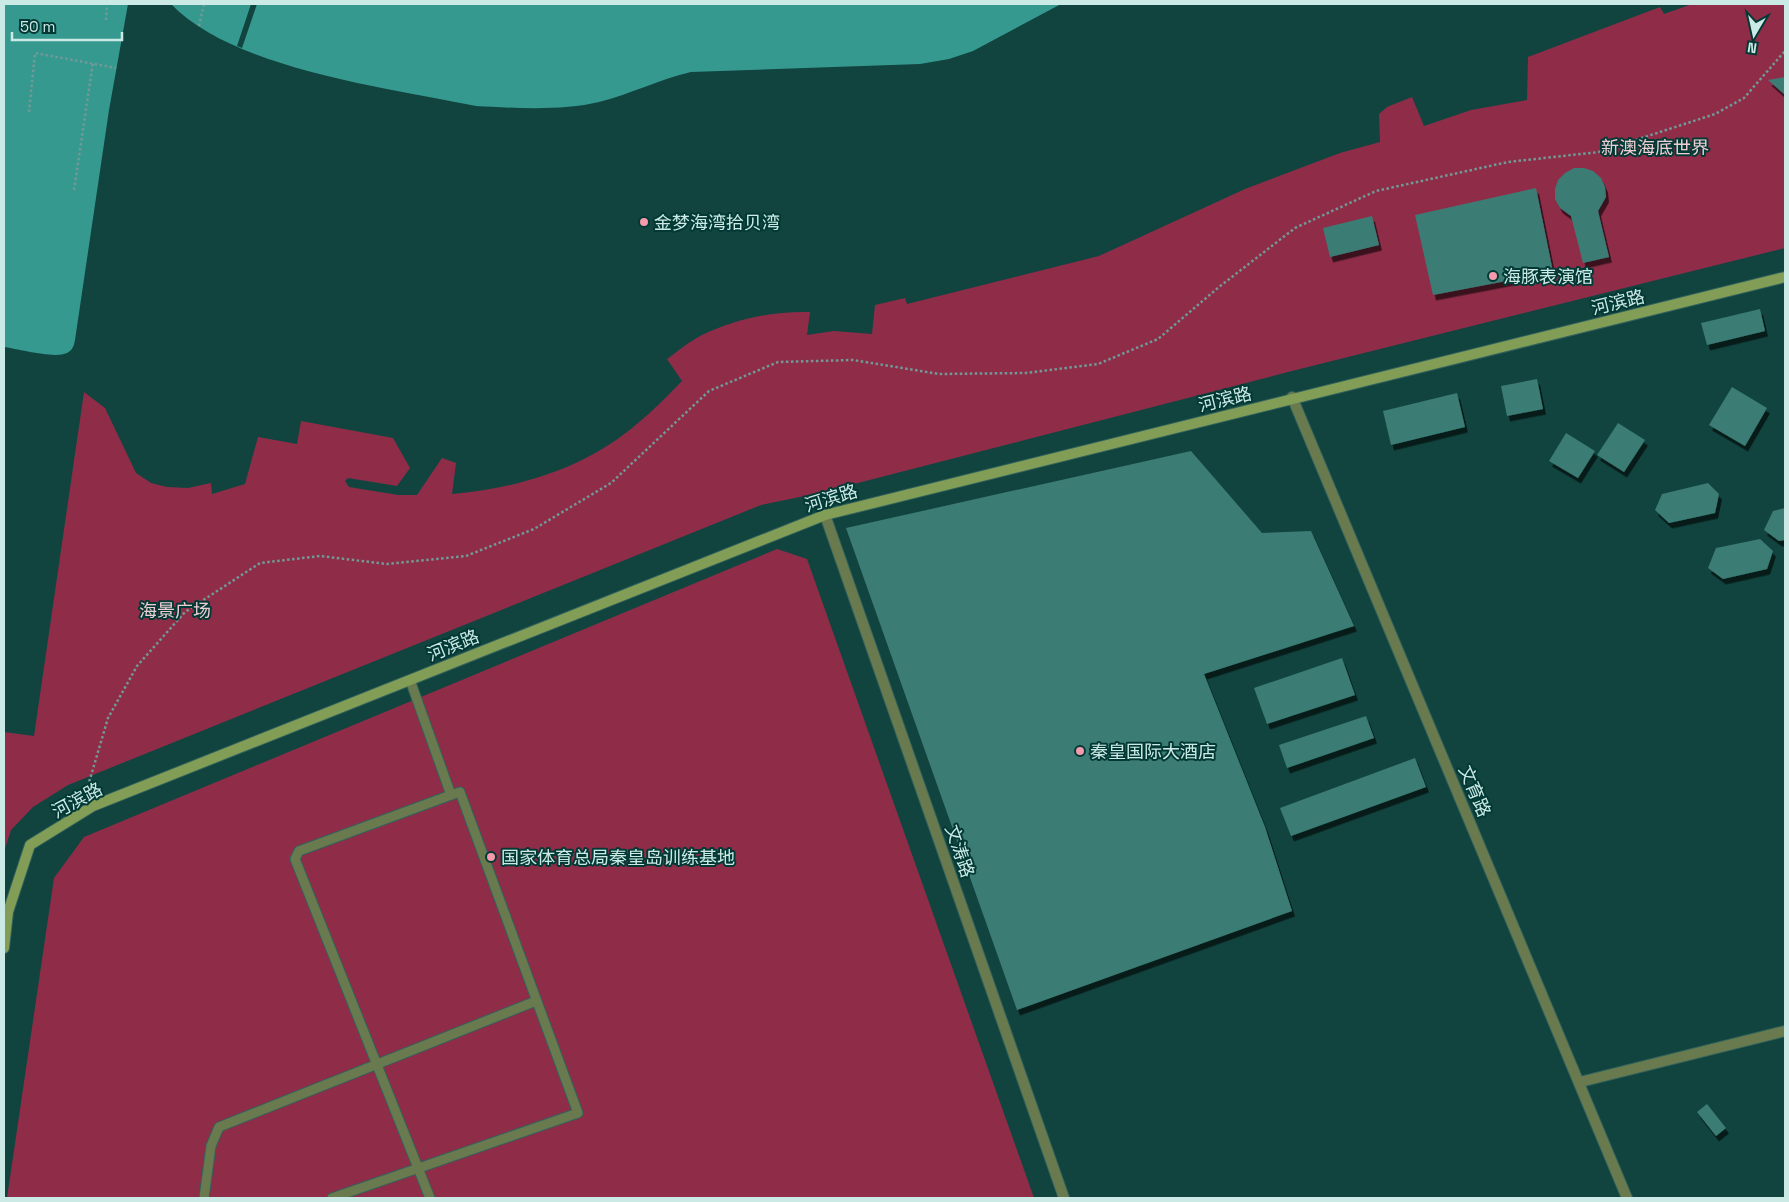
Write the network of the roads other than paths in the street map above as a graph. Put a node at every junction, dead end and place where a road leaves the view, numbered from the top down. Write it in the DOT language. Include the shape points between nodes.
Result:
graph roads {
  1 [pos="1785,277"];
  2 [pos="1292,398"];
  3 [pos="824,514"];
  4 [pos="410,680"];
  5 [pos="451,795"];
  6 [pos="4,948"];
  7 [pos="536,1001"];
  8 [pos="1785,1031"];
  9 [pos="377,1064"];
  10 [pos="1580,1082"];
  11 [pos="417,1169"];
  12 [pos="204,1198"];
  13 [pos="332,1198"];
  14 [pos="430,1198"];
  15 [pos="1064,1198"];
  16 [pos="1627,1198"];
  1 -- 2 [label="street, 河滨路"];
  2 -- 3 [label="street, 河滨路"];
  2 -- 10 [label="street, 文育路"];
  3 -- 4 [label="street, 河滨路"];
  3 -- 15 [label="street, 文涛路"];
  4 -- 5 [label="lane"];
  4 -- 6 [label="street, 河滨路" via="93,806 30,845 8,912"];
  5 -- 7 [label="lane" via="460,792"];
  5 -- 9 [label="lane" via="299,851 295,859"];
  7 -- 9 [label="lane"];
  7 -- 11 [label="lane" via="578,1112"];
  8 -- 10 [label="street"];
  9 -- 11 [label="lane"];
  9 -- 12 [label="lane" via="219,1127 211,1146"];
  10 -- 16 [label="street, 文育路"];
  11 -- 13 [label="lane"];
  11 -- 14 [label="lane"];
}
